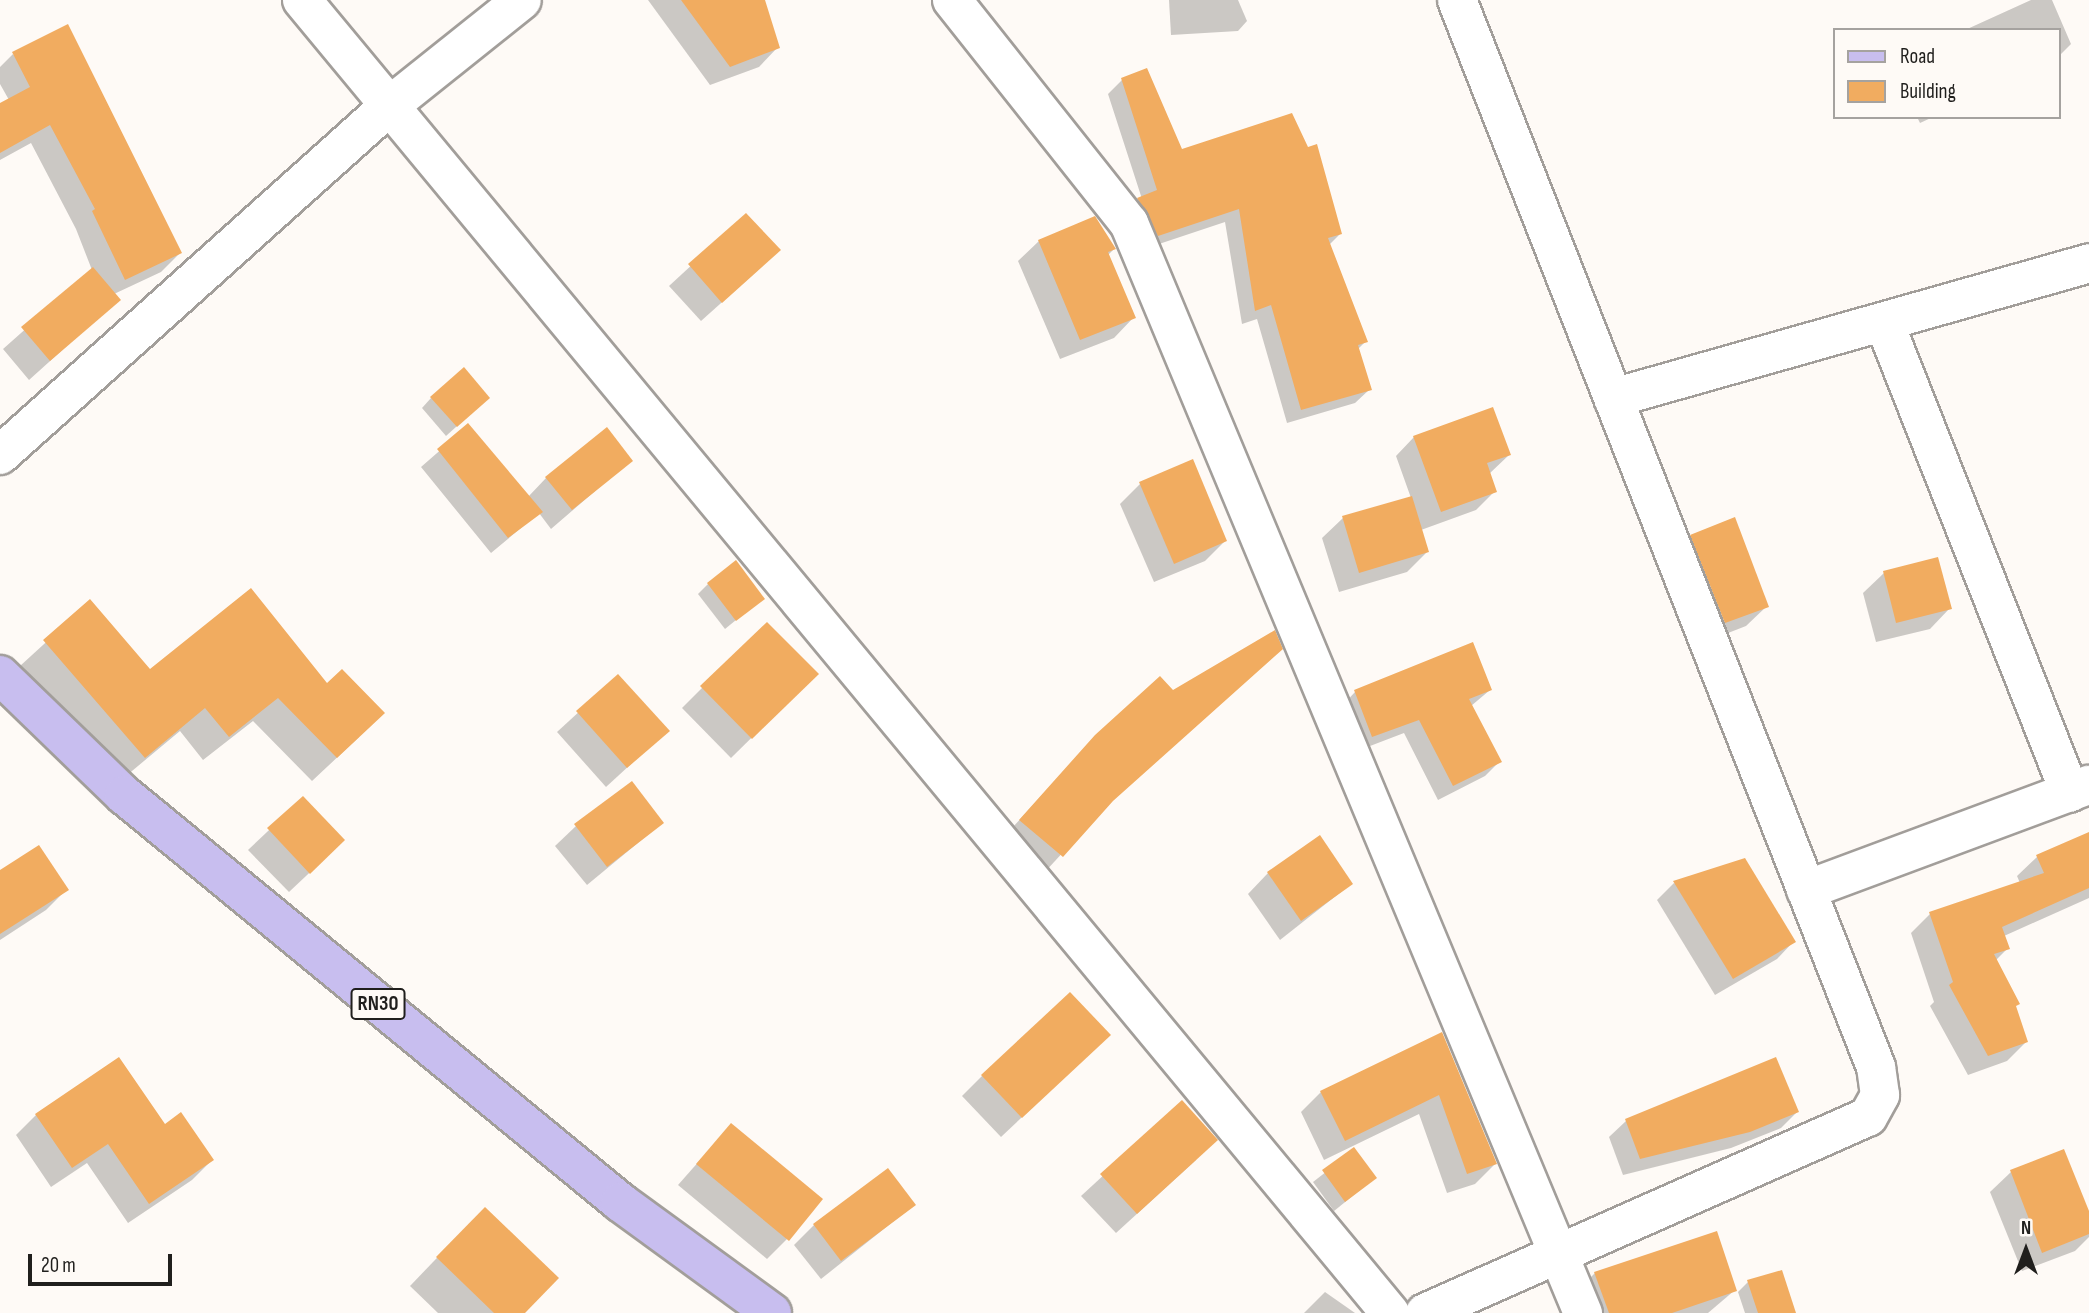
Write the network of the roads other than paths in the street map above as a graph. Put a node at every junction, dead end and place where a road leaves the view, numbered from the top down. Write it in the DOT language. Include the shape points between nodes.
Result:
graph roads {
  1 [pos="302,0"];
  2 [pos="522,0"];
  3 [pos="952,0"];
  4 [pos="1457,0"];
  5 [pos="388,107"];
  6 [pos="2089,264"];
  7 [pos="1884,322"];
  8 [pos="1613,398"];
  9 [pos="0,455"];
  10 [pos="0,675"];
  11 [pos="2080,789"];
  12 [pos="1806,890"];
  13 [pos="1558,1254"];
  14 [pos="772,1313"];
  15 [pos="1390,1313"];
  16 [pos="1425,1313"];
  17 [pos="1583,1313"];
  1 -- 5 [label="street"];
  2 -- 5 [label="street"];
  3 -- 13 [label="street" via="1129,223"];
  4 -- 8 [label="street"];
  5 -- 9 [label="street"];
  5 -- 15 [label="street"];
  6 -- 7 [label="street"];
  7 -- 8 [label="street"];
  7 -- 11 [label="street"];
  8 -- 12 [label="street"];
  10 -- 14 [label="main road, RN30" via="124,795 620,1202"];
  11 -- 12 [label="street"];
  12 -- 13 [label="street" via="1877,1067 1880,1096 1868,1117"];
  13 -- 16 [label="street"];
  13 -- 17 [label="street"];
}
